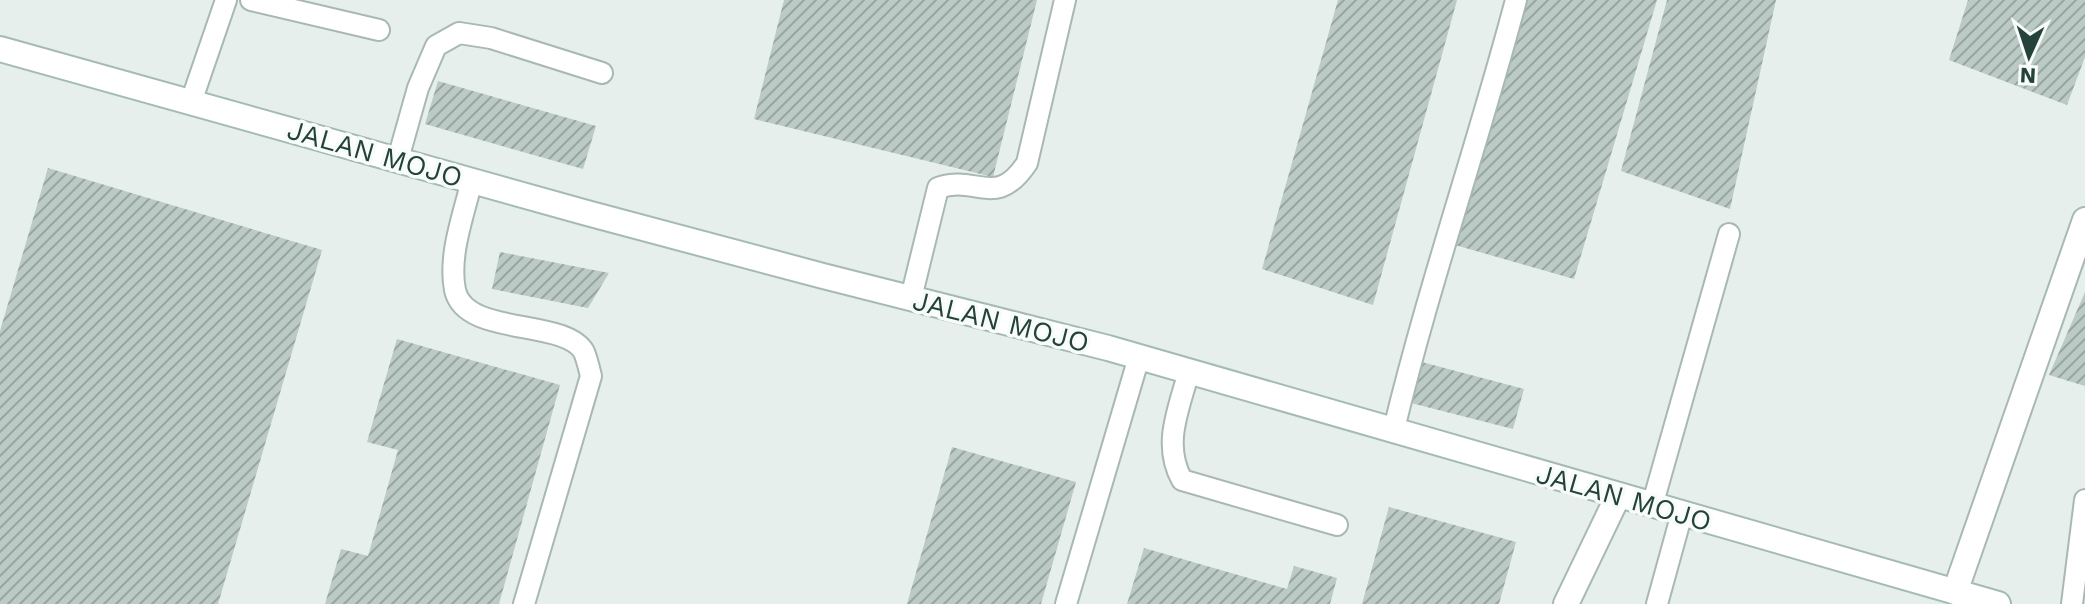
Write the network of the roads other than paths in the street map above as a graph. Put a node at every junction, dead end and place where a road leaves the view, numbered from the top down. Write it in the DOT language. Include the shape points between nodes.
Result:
graph roads {
  1 [pos="226,0"];
  2 [pos="251,0"];
  3 [pos="1065,0"];
  4 [pos="1516,0"];
  5 [pos="379,30"];
  6 [pos="0,49"];
  7 [pos="602,73"];
  8 [pos="191,102"];
  9 [pos="398,159"];
  10 [pos="472,180"];
  11 [pos="2085,220"];
  12 [pos="1729,234"];
  13 [pos="911,298"];
  14 [pos="1139,357"];
  15 [pos="1189,371"];
  16 [pos="1394,429"];
  17 [pos="1618,496"];
  18 [pos="2085,500"];
  19 [pos="1652,506"];
  20 [pos="1682,513"];
  21 [pos="1337,525"];
  22 [pos="1955,592"];
  23 [pos="524,604"];
  24 [pos="1066,604"];
  25 [pos="1566,604"];
  26 [pos="1657,604"];
  27 [pos="1998,604"];
  28 [pos="2072,604"];
  1 -- 8 [label="lane"];
  2 -- 5 [label="lane"];
  3 -- 13 [label="lane" via="1027,163 1004,187 951,183 938,188"];
  4 -- 16 [label="lane"];
  6 -- 8 [label="street, JALAN MOJO"];
  7 -- 9 [label="lane" via="459,33 436,46"];
  8 -- 9 [label="street, JALAN MOJO"];
  9 -- 10 [label="street, JALAN MOJO"];
  10 -- 13 [label="street, JALAN MOJO"];
  10 -- 23 [label="lane" via="453,271 456,294 465,308 486,319 570,339 583,351 591,376"];
  11 -- 22 [label="street"];
  12 -- 19 [label="lane"];
  13 -- 14 [label="street, JALAN MOJO"];
  14 -- 15 [label="street, JALAN MOJO"];
  14 -- 24 [label="lane"];
  15 -- 16 [label="street, JALAN MOJO"];
  15 -- 21 [label="lane" via="1171,447 1182,480"];
  16 -- 17 [label="street, JALAN MOJO"];
  17 -- 19 [label="street, JALAN MOJO"];
  17 -- 25 [label="street"];
  18 -- 28 [label="lane"];
  19 -- 20 [label="street, JALAN MOJO"];
  20 -- 22 [label="street, JALAN MOJO"];
  20 -- 26 [label="lane"];
  22 -- 27 [label="street, JALAN MOJO"];
}
